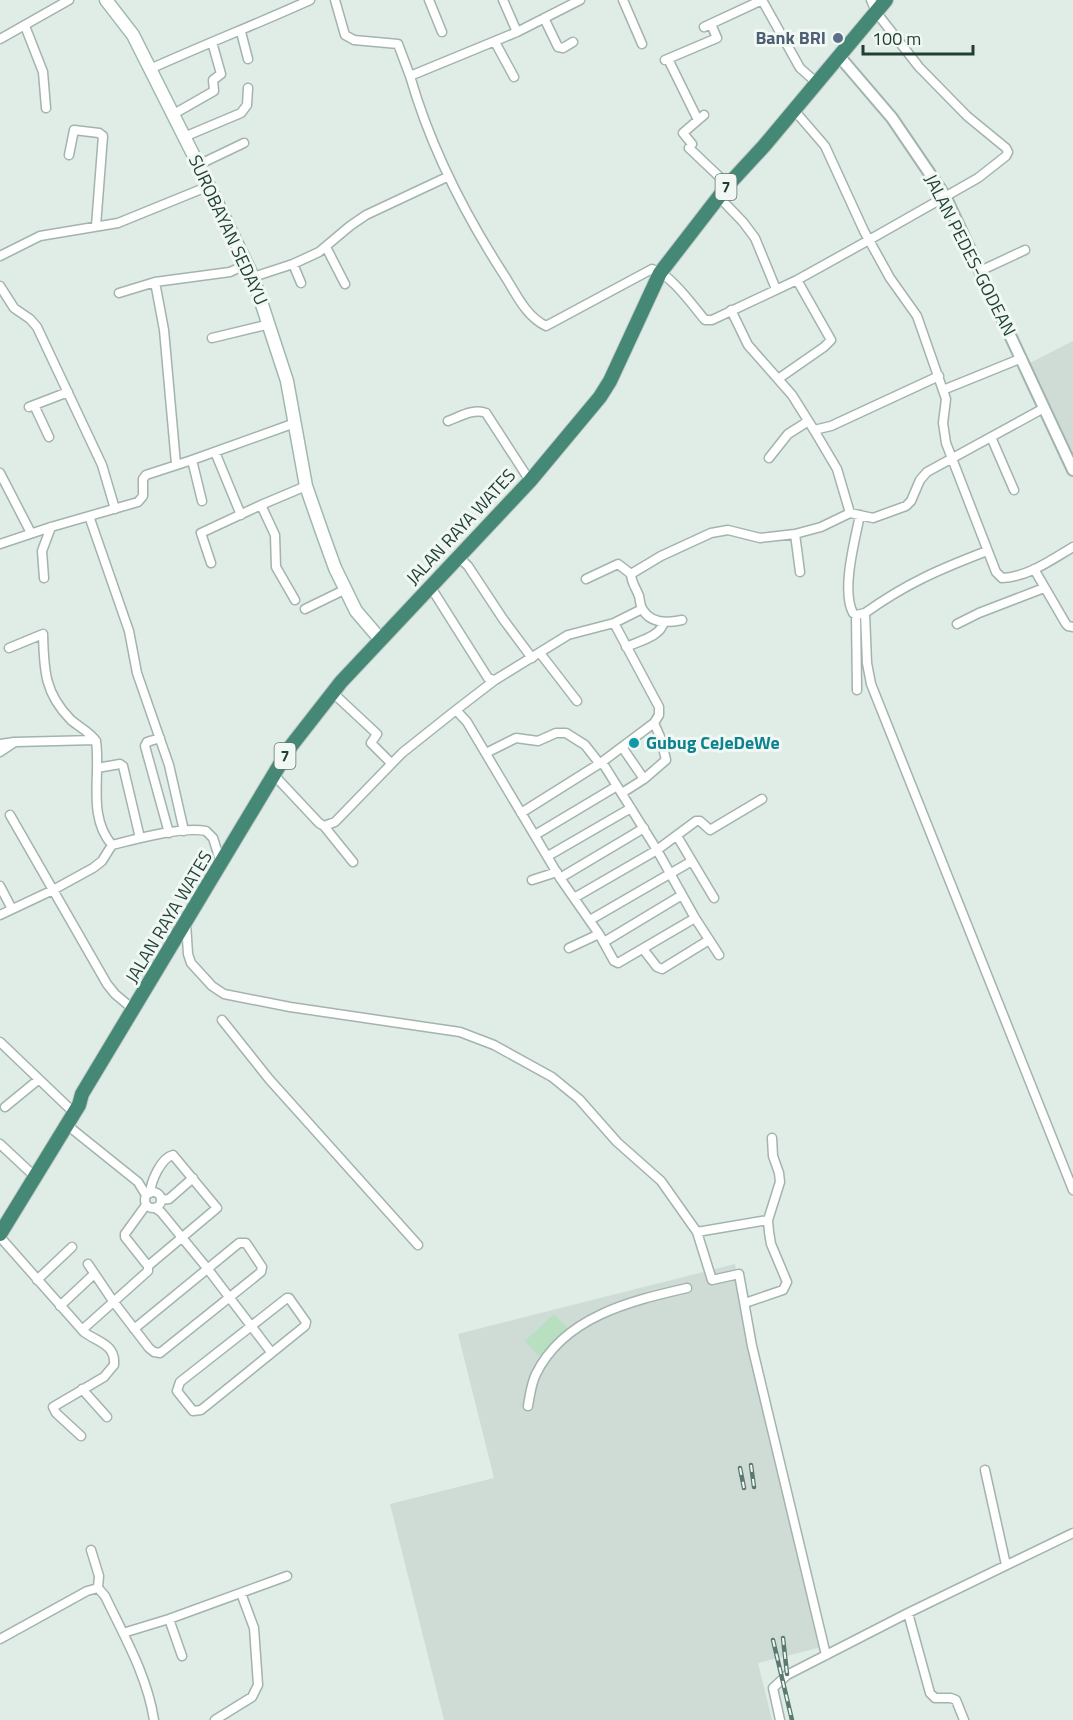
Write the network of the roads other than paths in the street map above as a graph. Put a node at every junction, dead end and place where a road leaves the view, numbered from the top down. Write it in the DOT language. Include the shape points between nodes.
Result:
graph roads {
  1 [pos="69,0"];
  2 [pos="106,0"];
  3 [pos="310,0"];
  4 [pos="335,0"];
  5 [pos="429,0"];
  6 [pos="503,0"];
  7 [pos="580,0"];
  8 [pos="623,0"];
  9 [pos="762,0"];
  10 [pos="886,0"];
  11 [pos="873,6"];
  12 [pos="544,18"];
  13 [pos="25,26"];
  14 [pos="241,32"];
  15 [pos="442,32"];
  16 [pos="517,32"];
  17 [pos="0,39"];
  18 [pos="212,42"];
  19 [pos="495,42"];
  20 [pos="573,42"];
  21 [pos="642,44"];
  22 [pos="840,56"];
  23 [pos="248,59"];
  24 [pos="150,69"];
  25 [pos="410,76"];
  26 [pos="514,77"];
  27 [pos="817,83"];
  28 [pos="248,88"];
  29 [pos="46,108"];
  30 [pos="794,110"];
  31 [pos="172,115"];
  32 [pos="219,134"];
  33 [pos="184,138"];
  34 [pos="244,143"];
  35 [pos="69,155"];
  36 [pos="198,165"];
  37 [pos="447,177"];
  38 [pos="728,185"];
  39 [pos="209,186"];
  40 [pos="945,196"];
  41 [pos="719,197"];
  42 [pos="96,226"];
  43 [pos="869,240"];
  44 [pos="326,247"];
  45 [pos="1026,250"];
  46 [pos="0,256"];
  47 [pos="247,264"];
  48 [pos="293,264"];
  49 [pos="980,271"];
  50 [pos="660,273"];
  51 [pos="253,277"];
  52 [pos="797,280"];
  53 [pos="155,282"];
  54 [pos="301,283"];
  55 [pos="345,284"];
  56 [pos="0,285"];
  57 [pos="776,289"];
  58 [pos="119,293"];
  59 [pos="731,310"];
  60 [pos="270,324"];
  61 [pos="212,338"];
  62 [pos="1022,358"];
  63 [pos="939,376"];
  64 [pos="778,379"];
  65 [pos="943,390"];
  66 [pos="68,392"];
  67 [pos="1044,408"];
  68 [pos="448,421"];
  69 [pos="807,422"];
  70 [pos="295,423"];
  71 [pos="814,430"];
  72 [pos="49,437"];
  73 [pos="991,437"];
  74 [pos="215,452"];
  75 [pos="769,458"];
  76 [pos="952,459"];
  77 [pos="192,460"];
  78 [pos="176,465"];
  79 [pos="1073,470"];
  80 [pos="0,473"];
  81 [pos="530,480"];
  82 [pos="306,486"];
  83 [pos="1014,490"];
  84 [pos="202,501"];
  85 [pos="261,505"];
  86 [pos="115,509"];
  87 [pos="850,513"];
  88 [pos="241,515"];
  89 [pos="89,516"];
  90 [pos="860,516"];
  91 [pos="51,527"];
  92 [pos="31,533"];
  93 [pos="795,534"];
  94 [pos="0,544"];
  95 [pos="1073,547"];
  96 [pos="987,551"];
  97 [pos="459,557"];
  98 [pos="211,563"];
  99 [pos="1034,569"];
  100 [pos="800,572"];
  101 [pos="631,574"];
  102 [pos="44,578"];
  103 [pos="586,579"];
  104 [pos="430,586"];
  105 [pos="1044,588"];
  106 [pos="344,590"];
  107 [pos="296,600"];
  108 [pos="305,609"];
  109 [pos="642,609"];
  110 [pos="866,613"];
  111 [pos="856,615"];
  112 [pos="682,620"];
  113 [pos="43,622"];
  114 [pos="664,622"];
  115 [pos="614,623"];
  116 [pos="957,624"];
  117 [pos="1073,627"];
  118 [pos="43,634"];
  119 [pos="381,639"];
  120 [pos="626,647"];
  121 [pos="9,648"];
  122 [pos="536,655"];
  123 [pos="495,680"];
  124 [pos="856,690"];
  125 [pos="332,692"];
  126 [pos="577,701"];
  127 [pos="456,710"];
  128 [pos="654,723"];
  129 [pos="160,738"];
  130 [pos="95,740"];
  131 [pos="15,742"];
  132 [pos="0,744"];
  133 [pos="622,747"];
  134 [pos="0,752"];
  135 [pos="486,753"];
  136 [pos="391,763"];
  137 [pos="601,763"];
  138 [pos="97,768"];
  139 [pos="273,775"];
  140 [pos="644,779"];
  141 [pos="619,789"];
  142 [pos="762,799"];
  143 [pos="631,808"];
  144 [pos="521,813"];
  145 [pos="10,815"];
  146 [pos="324,826"];
  147 [pos="644,828"];
  148 [pos="184,831"];
  149 [pos="169,833"];
  150 [pos="535,835"];
  151 [pos="677,836"];
  152 [pos="140,838"];
  153 [pos="112,845"];
  154 [pos="657,850"];
  155 [pos="548,856"];
  156 [pos="692,861"];
  157 [pos="353,862"];
  158 [pos="222,864"];
  159 [pos="671,874"];
  160 [pos="559,875"];
  161 [pos="532,880"];
  162 [pos="0,886"];
  163 [pos="53,890"];
  164 [pos="682,895"];
  165 [pos="574,898"];
  166 [pos="714,898"];
  167 [pos="12,909"];
  168 [pos="0,915"];
  169 [pos="695,918"];
  170 [pos="590,920"];
  171 [pos="186,922"];
  172 [pos="601,938"];
  173 [pos="709,940"];
  174 [pos="569,948"];
  175 [pos="643,949"];
  176 [pos="719,955"];
  177 [pos="134,1010"];
  178 [pos="222,1020"];
  179 [pos="0,1042"];
  180 [pos="39,1080"];
  181 [pos="82,1094"];
  182 [pos="5,1107"];
  183 [pos="68,1107"];
  184 [pos="67,1125"];
  185 [pos="772,1138"];
  186 [pos="0,1144"];
  187 [pos="30,1172"];
  188 [pos="193,1178"];
  189 [pos="1073,1190"];
  190 [pos="152,1200"];
  191 [pos="768,1220"];
  192 [pos="0,1221"];
  193 [pos="698,1232"];
  194 [pos="0,1236"];
  195 [pos="183,1237"];
  196 [pos="418,1245"];
  197 [pos="72,1248"];
  198 [pos="88,1264"];
  199 [pos="148,1266"];
  200 [pos="207,1268"];
  201 [pos="92,1276"];
  202 [pos="37,1280"];
  203 [pos="687,1288"];
  204 [pos="230,1298"];
  205 [pos="113,1301"];
  206 [pos="745,1303"];
  207 [pos="60,1306"];
  208 [pos="250,1325"];
  209 [pos="134,1329"];
  210 [pos="82,1330"];
  211 [pos="271,1352"];
  212 [pos="82,1389"];
  213 [pos="528,1406"];
  214 [pos="107,1417"];
  215 [pos="81,1436"];
  216 [pos="985,1470"];
  217 [pos="1073,1533"];
  218 [pos="91,1550"];
  219 [pos="1006,1565"];
  220 [pos="287,1576"];
  221 [pos="98,1587"];
  222 [pos="242,1593"];
  223 [pos="908,1613"];
  224 [pos="169,1619"];
  225 [pos="123,1633"];
  226 [pos="0,1639"];
  227 [pos="825,1652"];
  228 [pos="182,1656"];
  229 [pos="154,1720"];
  230 [pos="215,1720"];
  231 [pos="780,1720"];
  232 [pos="964,1720"];
  1 -- 13 [label="street"];
  2 -- 24 [label="main road, SUROBAYAN SEDAYU" via="132,35"];
  3 -- 14 [label="street"];
  4 -- 25 [label="street" via="345,35 398,44"];
  5 -- 15 [label="street"];
  6 -- 16 [label="street"];
  7 -- 12 [label="street"];
  8 -- 21 [label="street"];
  9 -- 27 [label="street" via="800,68"];
  9 -- 38 [label="street" via="707,26 717,39 666,59 701,118 683,133 692,144 689,147"];
  10 -- 11 [label="highway, JALAN RAYA WATES / 7"];
  11 -- 22 [label="highway, JALAN RAYA WATES / 7"];
  11 -- 40 [label="street" via="931,80 1008,152 978,178"];
  12 -- 16 [label="street"];
  12 -- 20 [label="street" via="558,47"];
  13 -- 17 [label="street"];
  13 -- 29 [label="street" via="43,72"];
  14 -- 18 [label="street"];
  14 -- 23 [label="street"];
  16 -- 19 [label="street"];
  18 -- 24 [label="street"];
  18 -- 31 [label="street" via="221,74 213,80 214,92"];
  19 -- 25 [label="street"];
  19 -- 26 [label="street"];
  22 -- 27 [label="highway, JALAN RAYA WATES / 7"];
  22 -- 40 [label="street, JALAN PEDES-GODEAN" via="892,118"];
  24 -- 31 [label="main road, SUROBAYAN SEDAYU"];
  25 -- 37 [label="street"];
  27 -- 30 [label="highway, JALAN RAYA WATES / 7"];
  28 -- 33 [label="street" via="247,105 241,113"];
  30 -- 38 [label="highway, JALAN RAYA WATES / 7"];
  30 -- 43 [label="street" via="825,146"];
  31 -- 33 [label="main road, SUROBAYAN SEDAYU"];
  32 -- 33 [label="street" via="214,127"];
  33 -- 36 [label="main road, SUROBAYAN SEDAYU"];
  34 -- 36 [label="street" via="226,147"];
  35 -- 42 [label="street" via="74,130 102,136"];
  36 -- 39 [label="main road, SUROBAYAN SEDAYU"];
  37 -- 44 [label="street" via="366,215"];
  37 -- 50 [label="street" via="530,316 546,326 648,271 655,269"];
  38 -- 41 [label="highway, JALAN RAYA WATES / 7"];
  39 -- 42 [label="street" via="124,221"];
  39 -- 47 [label="main road, SUROBAYAN SEDAYU"];
  40 -- 43 [label="street"];
  40 -- 49 [label="street, JALAN PEDES-GODEAN"];
  41 -- 50 [label="highway, JALAN RAYA WATES / 7"];
  41 -- 57 [label="street" via="755,238"];
  42 -- 46 [label="street" via="47,233"];
  43 -- 52 [label="street"];
  43 -- 63 [label="street" via="916,316"];
  44 -- 48 [label="street"];
  44 -- 55 [label="street"];
  45 -- 49 [label="street"];
  47 -- 51 [label="main road, SUROBAYAN SEDAYU"];
  47 -- 53 [label="street" via="224,273"];
  48 -- 51 [label="street"];
  48 -- 54 [label="street"];
  49 -- 62 [label="street, JALAN PEDES-GODEAN"];
  50 -- 59 [label="street" via="705,320"];
  50 -- 81 [label="highway, JALAN RAYA WATES / 7" via="600,397"];
  51 -- 60 [label="main road, SUROBAYAN SEDAYU"];
  52 -- 57 [label="street"];
  52 -- 64 [label="street" via="831,340"];
  53 -- 58 [label="street"];
  53 -- 78 [label="street" via="164,330"];
  56 -- 66 [label="street" via="14,309 35,322"];
  57 -- 59 [label="street"];
  59 -- 64 [label="street" via="748,345"];
  60 -- 61 [label="street"];
  60 -- 70 [label="main road, SUROBAYAN SEDAYU"];
  62 -- 65 [label="street"];
  62 -- 67 [label="street, JALAN PEDES-GODEAN"];
  63 -- 65 [label="street"];
  63 -- 71 [label="street" via="831,426"];
  64 -- 69 [label="street"];
  65 -- 76 [label="street" via="944,434"];
  66 -- 72 [label="street" via="32,406"];
  66 -- 86 [label="street" via="105,471"];
  67 -- 73 [label="street"];
  67 -- 79 [label="street, JALAN PEDES-GODEAN"];
  68 -- 81 [label="street" via="474,411 486,413"];
  69 -- 71 [label="street"];
  69 -- 75 [label="street" via="788,434"];
  70 -- 74 [label="street"];
  70 -- 82 [label="main road, SUROBAYAN SEDAYU"];
  71 -- 87 [label="street" via="837,469"];
  73 -- 76 [label="street"];
  73 -- 83 [label="street"];
  74 -- 77 [label="street"];
  74 -- 88 [label="street"];
  76 -- 90 [label="street" via="927,472 906,506 873,518"];
  76 -- 96 [label="street"];
  77 -- 78 [label="street"];
  77 -- 84 [label="street"];
  78 -- 86 [label="street" via="146,475 142,499"];
  80 -- 92 [label="street"];
  81 -- 97 [label="highway, JALAN RAYA WATES / 7"];
  82 -- 85 [label="street"];
  82 -- 106 [label="main road, SUROBAYAN SEDAYU"];
  85 -- 88 [label="street"];
  85 -- 107 [label="street" via="275,535 276,567"];
  86 -- 89 [label="street"];
  87 -- 90 [label="street"];
  87 -- 93 [label="street"];
  88 -- 98 [label="street" via="201,533"];
  89 -- 91 [label="street"];
  89 -- 129 [label="street" via="129,631 139,679"];
  90 -- 111 [label="street" via="849,589 851,610"];
  91 -- 92 [label="street"];
  91 -- 102 [label="street" via="41,555"];
  92 -- 94 [label="street"];
  93 -- 100 [label="street"];
  93 -- 101 [label="street" via="760,538 728,530 711,533"];
  95 -- 99 [label="street"];
  96 -- 99 [label="street" via="1002,578"];
  96 -- 110 [label="street" via="917,579"];
  97 -- 104 [label="highway, JALAN RAYA WATES / 7"];
  97 -- 122 [label="street" via="503,619"];
  99 -- 105 [label="street"];
  101 -- 103 [label="street" via="618,564"];
  101 -- 109 [label="street"];
  104 -- 119 [label="highway, JALAN RAYA WATES / 7"];
  104 -- 123 [label="street" via="488,678"];
  105 -- 116 [label="street"];
  105 -- 117 [label="street" via="1068,627"];
  106 -- 108 [label="street"];
  106 -- 119 [label="main road, SUROBAYAN SEDAYU" via="356,611"];
  109 -- 114 [label="street" via="651,619"];
  109 -- 115 [label="street"];
  110 -- 111 [label="street"];
  110 -- 189 [label="street" via="871,684"];
  111 -- 124 [label="street"];
  112 -- 114 [label="street"];
  113 -- 118 [label="street"];
  114 -- 120 [label="street" via="658,633"];
  115 -- 120 [label="street"];
  115 -- 122 [label="street" via="574,633"];
  118 -- 121 [label="street"];
  118 -- 130 [label="street" via="48,688 64,711"];
  119 -- 125 [label="highway, JALAN RAYA WATES / 7"];
  120 -- 128 [label="street" via="659,707"];
  122 -- 123 [label="street"];
  122 -- 126 [label="street"];
  123 -- 127 [label="street"];
  125 -- 136 [label="street" via="377,734 371,742"];
  125 -- 139 [label="highway, JALAN RAYA WATES / 7"];
  127 -- 135 [label="street"];
  127 -- 136 [label="street"];
  128 -- 133 [label="street"];
  128 -- 140 [label="street" via="666,760"];
  129 -- 148 [label="street"];
  129 -- 149 [label="street" via="145,746"];
  130 -- 131 [label="street"];
  130 -- 138 [label="street"];
  131 -- 132 [label="street"];
  131 -- 134 [label="street"];
  133 -- 137 [label="street"];
  133 -- 140 [label="street"];
  135 -- 137 [label="street" via="516,738 538,741 560,732 585,745"];
  135 -- 144 [label="street"];
  136 -- 146 [label="street" via="335,822"];
  137 -- 141 [label="street"];
  137 -- 144 [label="street"];
  138 -- 152 [label="street" via="123,766"];
  138 -- 153 [label="street" via="97,808"];
  139 -- 146 [label="street"];
  139 -- 158 [label="highway, JALAN RAYA WATES / 7"];
  140 -- 141 [label="street"];
  141 -- 143 [label="street"];
  141 -- 150 [label="street"];
  142 -- 151 [label="street" via="710,830 699,820"];
  143 -- 147 [label="street"];
  143 -- 155 [label="street"];
  144 -- 150 [label="street"];
  145 -- 163 [label="street"];
  146 -- 157 [label="street"];
  147 -- 154 [label="street"];
  147 -- 160 [label="street"];
  148 -- 149 [label="street"];
  148 -- 158 [label="street" via="201,830 211,835"];
  149 -- 152 [label="street"];
  150 -- 155 [label="street"];
  151 -- 154 [label="street"];
  151 -- 156 [label="street"];
  152 -- 153 [label="street"];
  153 -- 163 [label="street" via="93,868"];
  154 -- 159 [label="street"];
  154 -- 165 [label="street"];
  155 -- 160 [label="street"];
  156 -- 159 [label="street"];
  156 -- 166 [label="street"];
  158 -- 171 [label="highway, JALAN RAYA WATES / 7"];
  159 -- 164 [label="street"];
  159 -- 170 [label="street"];
  160 -- 161 [label="street"];
  160 -- 165 [label="street"];
  162 -- 167 [label="street"];
  163 -- 167 [label="street"];
  163 -- 177 [label="street" via="107,984"];
  164 -- 169 [label="street"];
  164 -- 172 [label="street"];
  165 -- 170 [label="street"];
  167 -- 168 [label="street"];
  169 -- 173 [label="street"];
  169 -- 175 [label="street"];
  170 -- 172 [label="street"];
  171 -- 177 [label="highway, JALAN RAYA WATES / 7"];
  171 -- 193 [label="street" via="191,963 224,994 460,1032 494,1045 561,1083 661,1181"];
  172 -- 174 [label="street"];
  172 -- 175 [label="street" via="616,963"];
  173 -- 175 [label="street" via="663,969"];
  173 -- 176 [label="street"];
  177 -- 181 [label="highway, JALAN RAYA WATES / 7"];
  178 -- 196 [label="street" via="269,1079"];
  179 -- 180 [label="street"];
  180 -- 182 [label="street"];
  180 -- 183 [label="street"];
  181 -- 183 [label="highway, JALAN RAYA WATES"];
  181 -- 184 [label="highway, JALAN RAYA WATES / 7"];
  183 -- 187 [label="highway, JALAN RAYA WATES"];
  184 -- 190 [label="street" via="138,1182"];
  184 -- 194 [label="highway, JALAN RAYA WATES / 7"];
  185 -- 191 [label="street" via="780,1182"];
  186 -- 187 [label="street"];
  187 -- 192 [label="highway, JALAN RAYA WATES"];
  188 -- 190 [label="street" via="169,1199"];
  188 -- 190 [label="street" via="171,1155 152,1182"];
  188 -- 195 [label="street" via="217,1208"];
  190 -- 195 [label="street"];
  190 -- 199 [label="street" via="125,1234"];
  191 -- 193 [label="street"];
  191 -- 206 [label="street" via="771,1244 787,1282 783,1290"];
  193 -- 206 [label="street" via="712,1280 738,1274"];
  194 -- 202 [label="street"];
  195 -- 199 [label="street"];
  195 -- 200 [label="street"];
  197 -- 202 [label="street"];
  198 -- 205 [label="street"];
  199 -- 205 [label="street" via="148,1272"];
  200 -- 204 [label="street"];
  200 -- 204 [label="street" via="239,1243 246,1243 263,1269"];
  200 -- 209 [label="street"];
  201 -- 207 [label="street"];
  202 -- 207 [label="street"];
  203 -- 213 [label="street" via="651,1296 579,1325 541,1366"];
  204 -- 208 [label="street"];
  204 -- 209 [label="street" via="160,1353 149,1348"];
  205 -- 209 [label="street"];
  205 -- 210 [label="street"];
  206 -- 227 [label="street"];
  207 -- 210 [label="street"];
  208 -- 211 [label="street"];
  208 -- 211 [label="street" via="289,1298 307,1324"];
  208 -- 211 [label="street" via="180,1382 177,1391 193,1411 199,1411"];
  210 -- 212 [label="street" via="109,1346 115,1360 107,1374"];
  212 -- 214 [label="street"];
  212 -- 215 [label="street" via="53,1407"];
  216 -- 219 [label="street"];
  217 -- 219 [label="street"];
  218 -- 221 [label="street" via="99,1576"];
  219 -- 223 [label="street"];
  220 -- 222 [label="street"];
  221 -- 225 [label="street"];
  221 -- 226 [label="street"];
  222 -- 224 [label="street"];
  222 -- 230 [label="street" via="254,1628 258,1685 252,1697"];
  223 -- 227 [label="street"];
  223 -- 232 [label="street" via="930,1693 935,1698 956,1700"];
  224 -- 225 [label="street"];
  224 -- 228 [label="street"];
  225 -- 229 [label="street" via="144,1679"];
  227 -- 231 [label="street" via="774,1686"];
}
